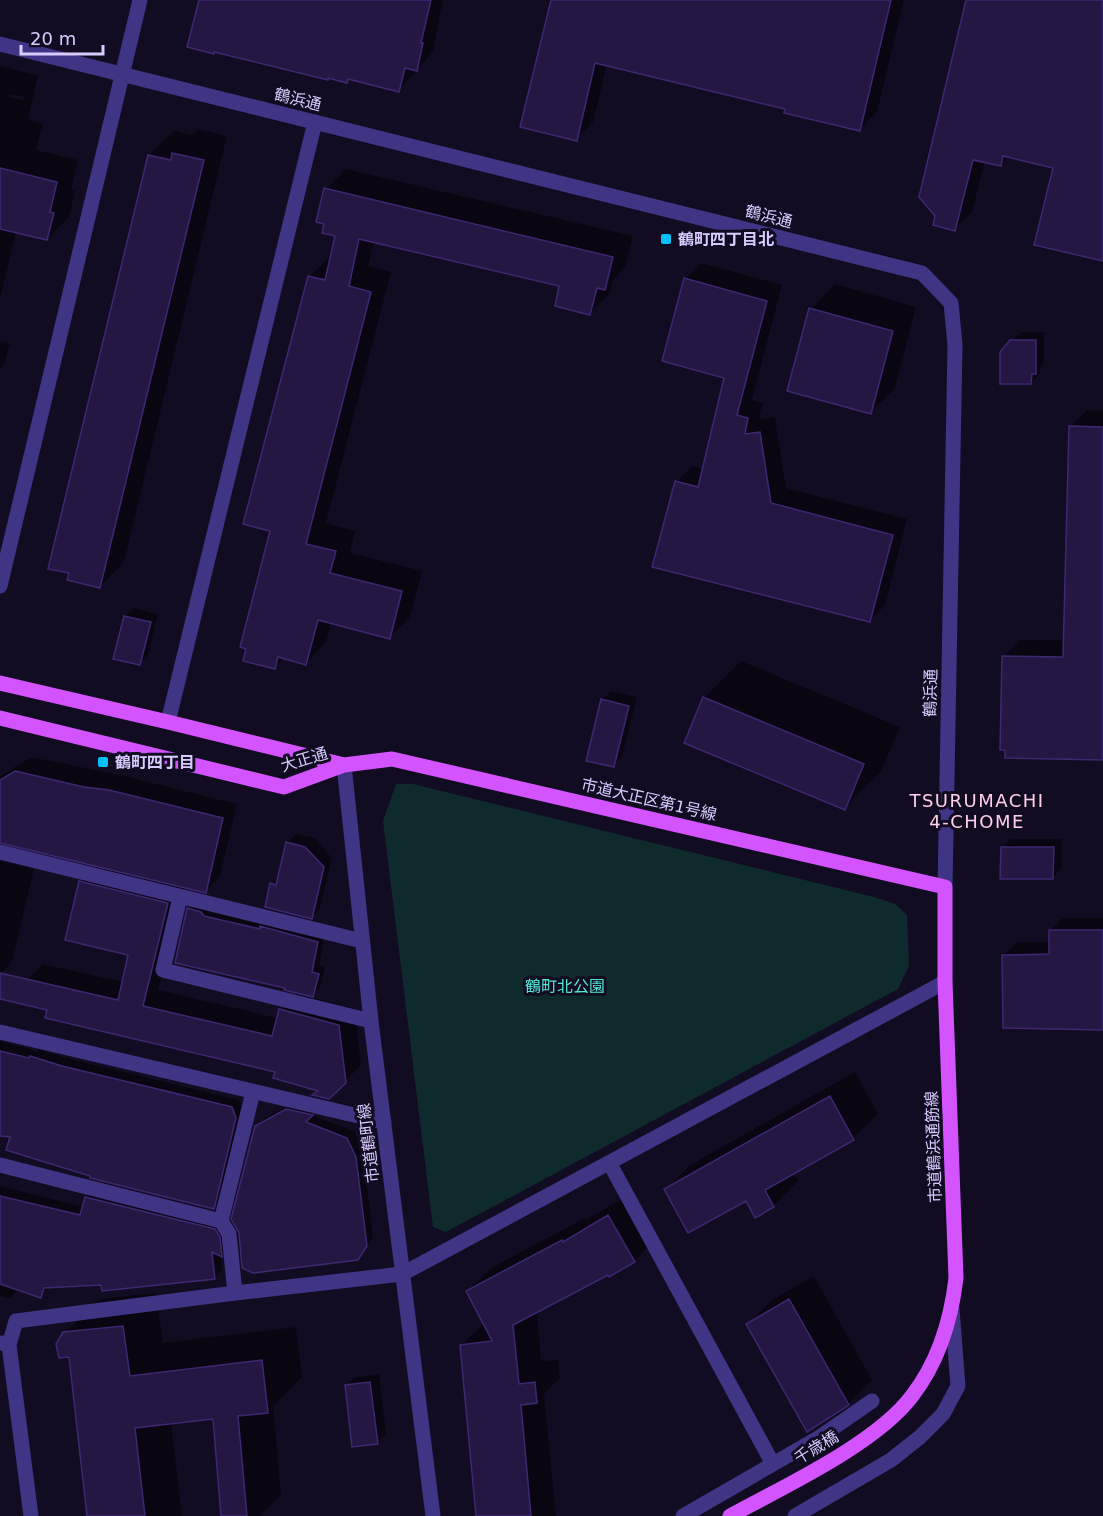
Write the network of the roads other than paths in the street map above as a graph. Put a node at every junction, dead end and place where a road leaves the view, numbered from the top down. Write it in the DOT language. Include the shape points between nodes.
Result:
graph roads {
  1 [pos="140,0"];
  2 [pos="0,44"];
  3 [pos="122,74"];
  4 [pos="315,122"];
  5 [pos="0,586"];
  6 [pos="0,683"];
  7 [pos="0,718"];
  8 [pos="168,722"];
  9 [pos="344,765"];
  10 [pos="0,852"];
  11 [pos="945,887"];
  12 [pos="180,897"];
  13 [pos="362,941"];
  14 [pos="945,982"];
  15 [pos="371,1021"];
  16 [pos="0,1032"];
  17 [pos="254,1092"];
  18 [pos="384,1122"];
  19 [pos="610,1164"];
  20 [pos="0,1165"];
  21 [pos="221,1221"];
  22 [pos="402,1274"];
  23 [pos="235,1293"];
  24 [pos="952,1309"];
  25 [pos="5,1344"];
  26 [pos="913,1396"];
  27 [pos="872,1401"];
  28 [pos="773,1464"];
  29 [pos="31,1516"];
  30 [pos="433,1516"];
  31 [pos="683,1516"];
  32 [pos="730,1516"];
  33 [pos="795,1516"];
  1 -- 3 [label="street"];
  2 -- 3 [label="street, 鶴浜通"];
  3 -- 4 [label="street, 鶴浜通"];
  3 -- 5 [label="street"];
  4 -- 8 [label="street"];
  4 -- 11 [label="street, 鶴浜通" via="922,273 951,303 956,345"];
  6 -- 8 [label="main road, 大正通"];
  7 -- 9 [label="main road, 大正通" via="284,787"];
  8 -- 9 [label="main road, 大正通"];
  9 -- 11 [label="main road, 市道大正区第1号線" via="392,759"];
  9 -- 13 [label="street, 市道鶴町線"];
  10 -- 12 [label="street"];
  11 -- 14 [label="main road, 市道鶴浜通筋線"];
  12 -- 13 [label="street"];
  12 -- 15 [label="street" via="163,970"];
  13 -- 15 [label="street, 市道鶴町線"];
  14 -- 19 [label="street"];
  14 -- 24 [label="main road, 市道鶴浜通筋線" via="956,1278"];
  15 -- 18 [label="street, 市道鶴町線"];
  16 -- 17 [label="street"];
  17 -- 18 [label="street"];
  17 -- 21 [label="street"];
  18 -- 22 [label="street, 市道鶴町線"];
  19 -- 22 [label="street"];
  19 -- 28 [label="street"];
  20 -- 21 [label="street"];
  21 -- 23 [label="street" via="229,1234"];
  22 -- 23 [label="street"];
  22 -- 30 [label="street, 市道鶴町線"];
  23 -- 25 [label="street" via="16,1321"];
  24 -- 26 [label="main road, 市道鶴浜通筋線" via="944,1339"];
  24 -- 33 [label="street" via="958,1386 943,1414 891,1460"];
  25 -- 29 [label="street"];
  26 -- 32 [label="main road, 千歳橋" via="876,1430 837,1457"];
  27 -- 28 [label="street"];
  28 -- 31 [label="street"];
}
